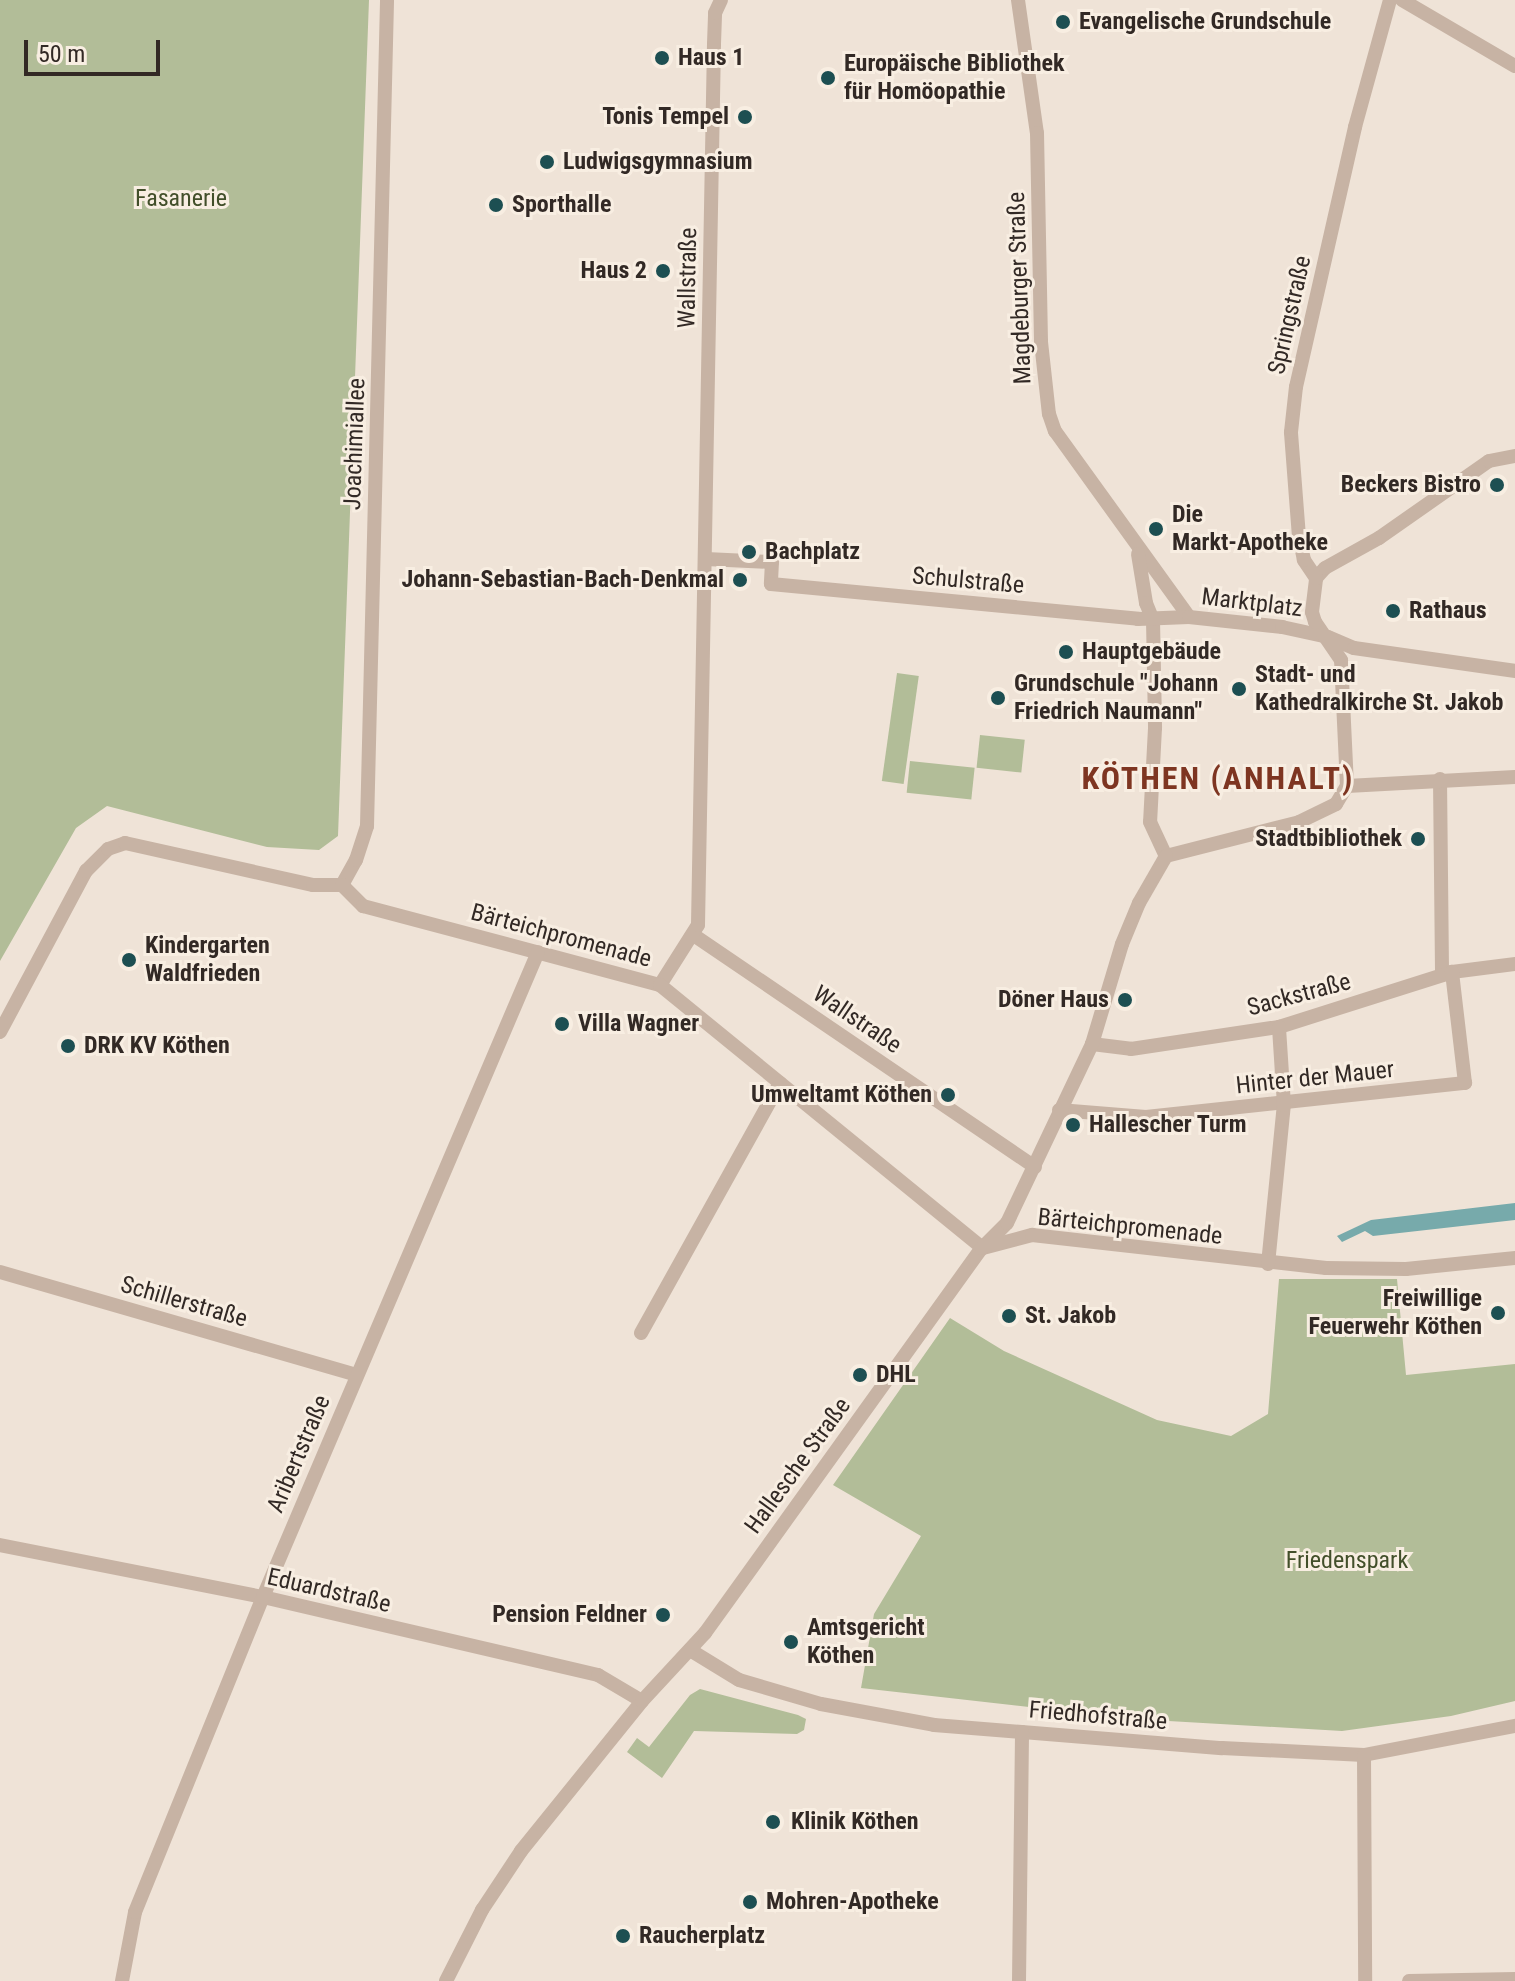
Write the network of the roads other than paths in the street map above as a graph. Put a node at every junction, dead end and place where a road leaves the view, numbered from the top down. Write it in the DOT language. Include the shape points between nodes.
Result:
graph roads {
  1 [pos="387,0"];
  2 [pos="721,0"];
  3 [pos="1018,0"];
  4 [pos="1390,0"];
  5 [pos="1402,0"];
  6 [pos="1515,66"];
  7 [pos="1515,456"];
  8 [pos="1138,549"];
  9 [pos="706,559"];
  10 [pos="1316,578"];
  11 [pos="1189,617"];
  12 [pos="1153,620"];
  13 [pos="1328,637"];
  14 [pos="1515,671"];
  15 [pos="1515,777"];
  16 [pos="1440,779"];
  17 [pos="1347,786"];
  18 [pos="1166,856"];
  19 [pos="342,885"];
  20 [pos="695,936"];
  21 [pos="538,952"];
  22 [pos="1515,964"];
  23 [pos="1447,974"];
  24 [pos="660,985"];
  25 [pos="1279,1027"];
  26 [pos="0,1032"];
  27 [pos="1092,1044"];
  28 [pos="780,1083"];
  29 [pos="1284,1105"];
  30 [pos="1059,1110"];
  31 [pos="1035,1167"];
  32 [pos="982,1248"];
  33 [pos="1515,1258"];
  34 [pos="1268,1264"];
  35 [pos="0,1272"];
  36 [pos="641,1333"];
  37 [pos="356,1375"];
  38 [pos="0,1545"];
  39 [pos="263,1597"];
  40 [pos="690,1650"];
  41 [pos="642,1701"];
  42 [pos="1515,1726"];
  43 [pos="1022,1732"];
  44 [pos="1364,1755"];
  45 [pos="1515,1979"];
  46 [pos="122,1981"];
  47 [pos="446,1981"];
  48 [pos="1019,1981"];
  49 [pos="1365,1981"];
  50 [pos="1409,1981"];
  1 -- 19 [label="street, Joachimiallee" via="367,826"];
  2 -- 9 [label="street, Wallstraße" via="715,13"];
  3 -- 8 [label="street, Magdeburger Straße" via="1037,133 1041,342 1049,414 1055,431"];
  4 -- 10 [label="street, Springstraße" via="1355,127 1296,387 1291,432 1295,505 1304,560"];
  5 -- 6 [label="street"];
  7 -- 10 [label="street" via="1489,461"];
  8 -- 11 [label="street, Magdeburger Straße"];
  8 -- 12 [label="street, Magdeburger Straße"];
  9 -- 12 [label="street, Schulstraße" via="772,562 771,584"];
  9 -- 20 [label="street, Wallstraße"];
  10 -- 13 [label="street, Springstraße" via="1312,612"];
  11 -- 12 [label="street, Marktplatz"];
  11 -- 13 [label="street, Marktplatz"];
  12 -- 18 [label="street" via="1150,822"];
  13 -- 14 [label="street" via="1391,655"];
  13 -- 17 [label="street, Marktplatz" via="1341,660"];
  15 -- 16 [label="street"];
  16 -- 17 [label="street"];
  16 -- 23 [label="street"];
  17 -- 18 [label="street" via="1336,804 1299,822"];
  18 -- 27 [label="street, Hallesche Straße" via="1122,944"];
  19 -- 21 [label="street, Bärteichpromenade" via="363,906"];
  19 -- 26 [label="street" via="313,885 125,843 108,849 86,871"];
  20 -- 24 [label="street, Wallstraße"];
  20 -- 31 [label="street, Wallstraße"];
  21 -- 24 [label="street, Bärteichpromenade"];
  21 -- 37 [label="street, Aribertstraße"];
  22 -- 23 [label="street, Sackstraße"];
  23 -- 25 [label="street, Sackstraße"];
  23 -- 29 [label="street, Hinter der Mauer" via="1465,1083"];
  24 -- 28 [label="street, Bärteichpromenade"];
  25 -- 27 [label="street, Sackstraße" via="1131,1049"];
  25 -- 29 [label="street"];
  27 -- 30 [label="street, Hallesche Straße"];
  28 -- 32 [label="street, Bärteichpromenade"];
  28 -- 36 [label="street"];
  29 -- 30 [label="street, Hinter der Mauer" via="1146,1117"];
  29 -- 34 [label="street"];
  30 -- 31 [label="street, Hallesche Straße"];
  31 -- 32 [label="street, Hallesche Straße" via="1007,1223"];
  32 -- 34 [label="street, Bärteichpromenade" via="1032,1235"];
  32 -- 40 [label="street, Hallesche Straße"];
  33 -- 34 [label="street, Bärteichpromenade" via="1406,1269"];
  35 -- 37 [label="street, Schillerstraße"];
  37 -- 39 [label="street, Aribertstraße"];
  38 -- 39 [label="street, Eduardstraße"];
  39 -- 41 [label="street, Eduardstraße" via="598,1675"];
  39 -- 46 [label="street, Aribertstraße" via="135,1912"];
  40 -- 41 [label="street, Hallesche Straße"];
  40 -- 43 [label="street, Friedhofstraße" via="739,1680 812,1701 934,1725"];
  41 -- 47 [label="street, Hallesche Straße" via="521,1851 482,1910"];
  42 -- 44 [label="street, Friedhofstraße"];
  43 -- 44 [label="street, Friedhofstraße"];
  43 -- 48 [label="street"];
  44 -- 49 [label="street"];
  45 -- 50 [label="street"];
}
